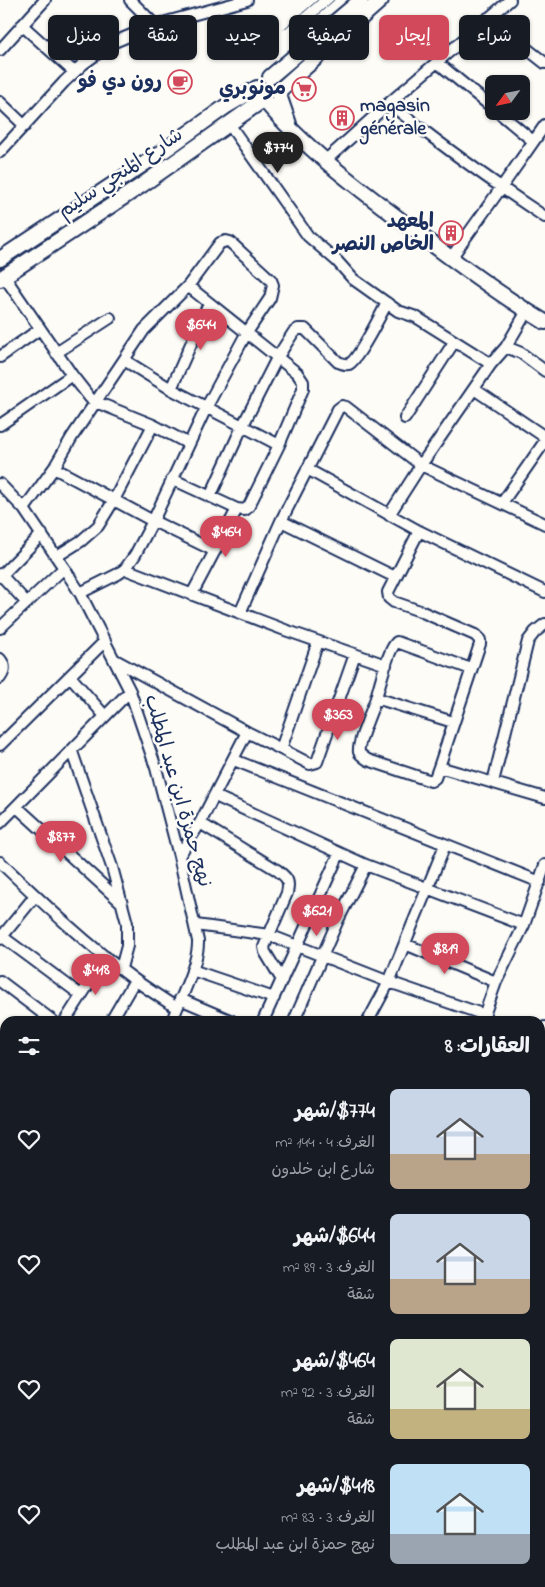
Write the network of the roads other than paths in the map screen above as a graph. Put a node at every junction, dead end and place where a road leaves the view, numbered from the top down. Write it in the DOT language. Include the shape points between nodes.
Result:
graph roads {
  1 [pos="45,0"];
  2 [pos="130,0"];
  3 [pos="247,0"];
  4 [pos="362,0"];
  5 [pos="381,0"];
  6 [pos="510,0"];
  7 [pos="145,15"];
  8 [pos="192,15"];
  9 [pos="492,15"];
  10 [pos="22,26"];
  11 [pos="129,36"];
  12 [pos="459,44"];
  13 [pos="0,50"];
  14 [pos="530,51"];
  15 [pos="438,63"];
  16 [pos="545,63"];
  17 [pos="74,72"];
  18 [pos="270,77"];
  19 [pos="280,92"];
  20 [pos="262,96"];
  21 [pos="0,102"];
  22 [pos="485,102"];
  23 [pos="389,103"];
  24 [pos="508,120"];
  25 [pos="229,124"];
  26 [pos="545,125"];
  27 [pos="25,126"];
  28 [pos="290,127"];
  29 [pos="533,141"];
  30 [pos="0,152"];
  31 [pos="326,160"];
  32 [pos="502,188"];
  33 [pos="545,217"];
  34 [pos="451,258"];
  35 [pos="0,259"];
  36 [pos="2,278"];
  37 [pos="188,286"];
  38 [pos="209,303"];
  39 [pos="387,303"];
  40 [pos="527,311"];
  41 [pos="110,318"];
  42 [pos="545,322"];
  43 [pos="40,329"];
  44 [pos="246,334"];
  45 [pos="454,342"];
  46 [pos="506,347"];
  47 [pos="56,353"];
  48 [pos="0,357"];
  49 [pos="277,358"];
  50 [pos="124,360"];
  51 [pos="491,364"];
  52 [pos="545,371"];
  53 [pos="72,375"];
  54 [pos="171,389"];
  55 [pos="474,389"];
  56 [pos="96,402"];
  57 [pos="206,408"];
  58 [pos="405,418"];
  59 [pos="0,425"];
  60 [pos="153,425"];
  61 [pos="242,427"];
  62 [pos="545,437"];
  63 [pos="545,441"];
  64 [pos="189,444"];
  65 [pos="279,445"];
  66 [pos="422,465"];
  67 [pos="54,468"];
  68 [pos="307,469"];
  69 [pos="172,479"];
  70 [pos="0,484"];
  71 [pos="210,497"];
  72 [pos="114,500"];
  73 [pos="502,503"];
  74 [pos="24,509"];
  75 [pos="237,509"];
  76 [pos="390,515"];
  77 [pos="153,521"];
  78 [pos="281,521"];
  79 [pos="545,524"];
  80 [pos="419,531"];
  81 [pos="42,534"];
  82 [pos="215,551"];
  83 [pos="57,556"];
  84 [pos="64,568"];
  85 [pos="124,569"];
  86 [pos="1,575"];
  87 [pos="395,577"];
  88 [pos="545,592"];
  89 [pos="80,593"];
  90 [pos="192,594"];
  91 [pos="28,603"];
  92 [pos="240,613"];
  93 [pos="545,624"];
  94 [pos="0,628"];
  95 [pos="105,641"];
  96 [pos="318,642"];
  97 [pos="355,654"];
  98 [pos="0,659"];
  99 [pos="115,660"];
  100 [pos="386,665"];
  101 [pos="471,669"];
  102 [pos="70,676"];
  103 [pos="0,678"];
  104 [pos="130,691"];
  105 [pos="376,698"];
  106 [pos="105,716"];
  107 [pos="453,722"];
  108 [pos="247,732"];
  109 [pos="0,745"];
  110 [pos="281,749"];
  111 [pos="72,752"];
  112 [pos="234,760"];
  113 [pos="439,767"];
  114 [pos="492,782"];
  115 [pos="215,796"];
  116 [pos="545,798"];
  117 [pos="17,807"];
  118 [pos="0,823"];
  119 [pos="200,823"];
  120 [pos="445,845"];
  121 [pos="339,854"];
  122 [pos="179,856"];
  123 [pos="0,862"];
  124 [pos="545,865"];
  125 [pos="366,866"];
  126 [pos="540,882"];
  127 [pos="427,888"];
  128 [pos="36,896"];
  129 [pos="121,902"];
  130 [pos="524,925"];
  131 [pos="196,926"];
  132 [pos="269,935"];
  133 [pos="1,937"];
  134 [pos="405,944"];
  135 [pos="297,946"];
  136 [pos="324,956"];
  137 [pos="106,957"];
  138 [pos="121,968"];
  139 [pos="192,970"];
  140 [pos="135,980"];
  141 [pos="282,980"];
  142 [pos="0,981"];
  143 [pos="389,982"];
  144 [pos="496,982"];
  145 [pos="81,995"];
  146 [pos="274,998"];
  147 [pos="178,1003"];
  148 [pos="46,1016"];
  149 [pos="67,1016"];
  150 [pos="114,1016"];
  151 [pos="174,1016"];
  152 [pos="217,1016"];
  153 [pos="265,1016"];
  154 [pos="296,1016"];
  155 [pos="371,1016"];
  156 [pos="479,1016"];
  157 [pos="485,1016"];
  1 -- 10 [label="street"];
  2 -- 7 [label="street"];
  3 -- 8 [label="street"];
  4 -- 18 [label="main road"];
  5 -- 19 [label="main road"];
  6 -- 9 [label="street"];
  10 -- 13 [label="street"];
  10 -- 17 [label="street"];
  11 -- 17 [label="street" via="112,43"];
  12 -- 15 [label="street"];
  14 -- 16 [label="street"];
  15 -- 22 [label="street"];
  15 -- 23 [label="street"];
  17 -- 27 [label="street"];
  18 -- 19 [label="main road" via="278,81"];
  18 -- 20 [label="main road" via="261,80"];
  19 -- 20 [label="main road" via="271,101"];
  19 -- 28 [label="main road"];
  20 -- 25 [label="main road, شارع المنجي سليم"];
  20 -- 28 [label="main road"];
  20 -- 35 [label="main road, شارع المنجي سليم" via="225,107"];
  21 -- 27 [label="street"];
  23 -- 31 [label="street"];
  23 -- 32 [label="street"];
  24 -- 29 [label="street"];
  25 -- 36 [label="main road, شارع المنجي سليم"];
  25 -- 39 [label="street" via="308,236 353,279"];
  26 -- 29 [label="street"];
  27 -- 30 [label="street"];
  28 -- 31 [label="main road"];
  29 -- 32 [label="street"];
  31 -- 34 [label="main road"];
  32 -- 33 [label="street"];
  32 -- 34 [label="street"];
  34 -- 40 [label="main road"];
  36 -- 43 [label="street"];
  37 -- 38 [label="street"];
  37 -- 44 [label="street" via="216,246 223,241 230,242 265,273 273,285 270,298"];
  37 -- 50 [label="street" via="144,330"];
  38 -- 44 [label="street"];
  38 -- 54 [label="street"];
  39 -- 45 [label="street"];
  39 -- 49 [label="street" via="358,356 350,364 338,362 301,328 293,333"];
  40 -- 42 [label="main road"];
  40 -- 46 [label="street"];
  41 -- 47 [label="street"];
  43 -- 47 [label="street"];
  43 -- 48 [label="street"];
  44 -- 49 [label="street"];
  44 -- 57 [label="street"];
  45 -- 51 [label="street"];
  45 -- 58 [label="street"];
  46 -- 51 [label="street"];
  46 -- 52 [label="street" via="521,353"];
  47 -- 53 [label="street"];
  49 -- 61 [label="street"];
  49 -- 65 [label="street" via="297,373 304,386"];
  50 -- 54 [label="street"];
  50 -- 56 [label="street"];
  51 -- 55 [label="street"];
  53 -- 56 [label="street"];
  53 -- 59 [label="street"];
  54 -- 57 [label="street"];
  55 -- 62 [label="street"];
  55 -- 66 [label="street"];
  56 -- 60 [label="street"];
  56 -- 67 [label="street"];
  57 -- 61 [label="street"];
  57 -- 64 [label="street"];
  60 -- 64 [label="street"];
  60 -- 72 [label="street"];
  61 -- 65 [label="street"];
  61 -- 71 [label="street"];
  63 -- 73 [label="street"];
  64 -- 69 [label="street"];
  65 -- 75 [label="street" via="249,506 246,510"];
  66 -- 68 [label="street" via="342,406"];
  66 -- 73 [label="street"];
  66 -- 76 [label="street"];
  67 -- 72 [label="street"];
  67 -- 74 [label="street"];
  68 -- 76 [label="street"];
  68 -- 78 [label="street"];
  69 -- 71 [label="street"];
  69 -- 77 [label="street"];
  70 -- 74 [label="street, نهج حمزة ابن عبد المطلب"];
  71 -- 75 [label="street"];
  72 -- 77 [label="street"];
  72 -- 83 [label="street" via="91,532"];
  73 -- 79 [label="street"];
  74 -- 81 [label="street, نهج حمزة ابن عبد المطلب"];
  75 -- 82 [label="street"];
  76 -- 80 [label="street"];
  77 -- 82 [label="street"];
  77 -- 85 [label="street"];
  78 -- 87 [label="street"];
  78 -- 92 [label="street"];
  80 -- 87 [label="street"];
  80 -- 88 [label="street"];
  81 -- 83 [label="street, نهج حمزة ابن عبد المطلب"];
  81 -- 86 [label="street"];
  82 -- 90 [label="street"];
  83 -- 84 [label="street, نهج حمزة ابن عبد المطلب"];
  84 -- 89 [label="street, نهج حمزة ابن عبد المطلب"];
  84 -- 91 [label="street"];
  85 -- 89 [label="street"];
  85 -- 90 [label="street"];
  86 -- 91 [label="street"];
  87 -- 101 [label="street" via="388,592 391,601 478,638 480,644"];
  89 -- 95 [label="street, نهج حمزة ابن عبد المطلب"];
  90 -- 92 [label="street"];
  91 -- 94 [label="street"];
  92 -- 96 [label="street"];
  93 -- 114 [label="street" via="528,640"];
  95 -- 99 [label="street, نهج حمزة ابن عبد المطلب"];
  95 -- 102 [label="street"];
  96 -- 97 [label="street"];
  96 -- 110 [label="street"];
  97 -- 100 [label="street"];
  97 -- 110 [label="street" via="317,762 310,764"];
  98 -- 103 [label="street" via="4,669"];
  99 -- 104 [label="street, نهج حمزة ابن عبد المطلب"];
  99 -- 108 [label="street"];
  100 -- 101 [label="street" via="397,642"];
  100 -- 105 [label="street"];
  101 -- 107 [label="street"];
  102 -- 106 [label="street"];
  102 -- 109 [label="street"];
  104 -- 106 [label="street"];
  104 -- 122 [label="street, نهج حمزة ابن عبد المطلب" via="156,768"];
  105 -- 107 [label="street"];
  105 -- 113 [label="street" via="360,743 362,756 431,781"];
  106 -- 111 [label="street"];
  107 -- 113 [label="street"];
  108 -- 110 [label="street"];
  108 -- 112 [label="street"];
  111 -- 117 [label="street"];
  111 -- 129 [label="street"];
  112 -- 115 [label="street"];
  112 -- 120 [label="street"];
  113 -- 114 [label="street"];
  114 -- 116 [label="street"];
  115 -- 119 [label="street"];
  115 -- 121 [label="street"];
  117 -- 118 [label="street"];
  117 -- 129 [label="street"];
  119 -- 122 [label="street"];
  119 -- 132 [label="street" via="287,878 288,893"];
  120 -- 126 [label="street"];
  120 -- 127 [label="street"];
  121 -- 125 [label="street"];
  121 -- 135 [label="street"];
  122 -- 131 [label="street, نهج حمزة ابن عبد المطلب"];
  123 -- 128 [label="street"];
  124 -- 126 [label="street"];
  125 -- 127 [label="street"];
  125 -- 136 [label="street" via="338,920"];
  126 -- 130 [label="street"];
  127 -- 130 [label="street"];
  127 -- 134 [label="street"];
  128 -- 133 [label="street"];
  128 -- 137 [label="street"];
  129 -- 138 [label="street" via="128,936"];
  130 -- 144 [label="street"];
  131 -- 132 [label="street"];
  131 -- 139 [label="street, نهج حمزة ابن عبد المطلب" via="198,946"];
  132 -- 135 [label="street"];
  132 -- 141 [label="street" via="264,949"];
  133 -- 145 [label="street"];
  134 -- 143 [label="street"];
  134 -- 144 [label="street"];
  135 -- 136 [label="street"];
  135 -- 141 [label="street"];
  136 -- 143 [label="street"];
  136 -- 154 [label="street"];
  137 -- 138 [label="street"];
  137 -- 145 [label="street"];
  138 -- 140 [label="street"];
  139 -- 146 [label="street"];
  139 -- 147 [label="street, نهج حمزة ابن عبد المطلب"];
  140 -- 147 [label="street"];
  140 -- 150 [label="street"];
  141 -- 146 [label="street"];
  142 -- 148 [label="street"];
  143 -- 155 [label="street"];
  143 -- 156 [label="street"];
  144 -- 157 [label="street"];
  145 -- 149 [label="street"];
  146 -- 153 [label="street"];
  147 -- 151 [label="street, نهج حمزة ابن عبد المطلب"];
  147 -- 152 [label="street"];
}
